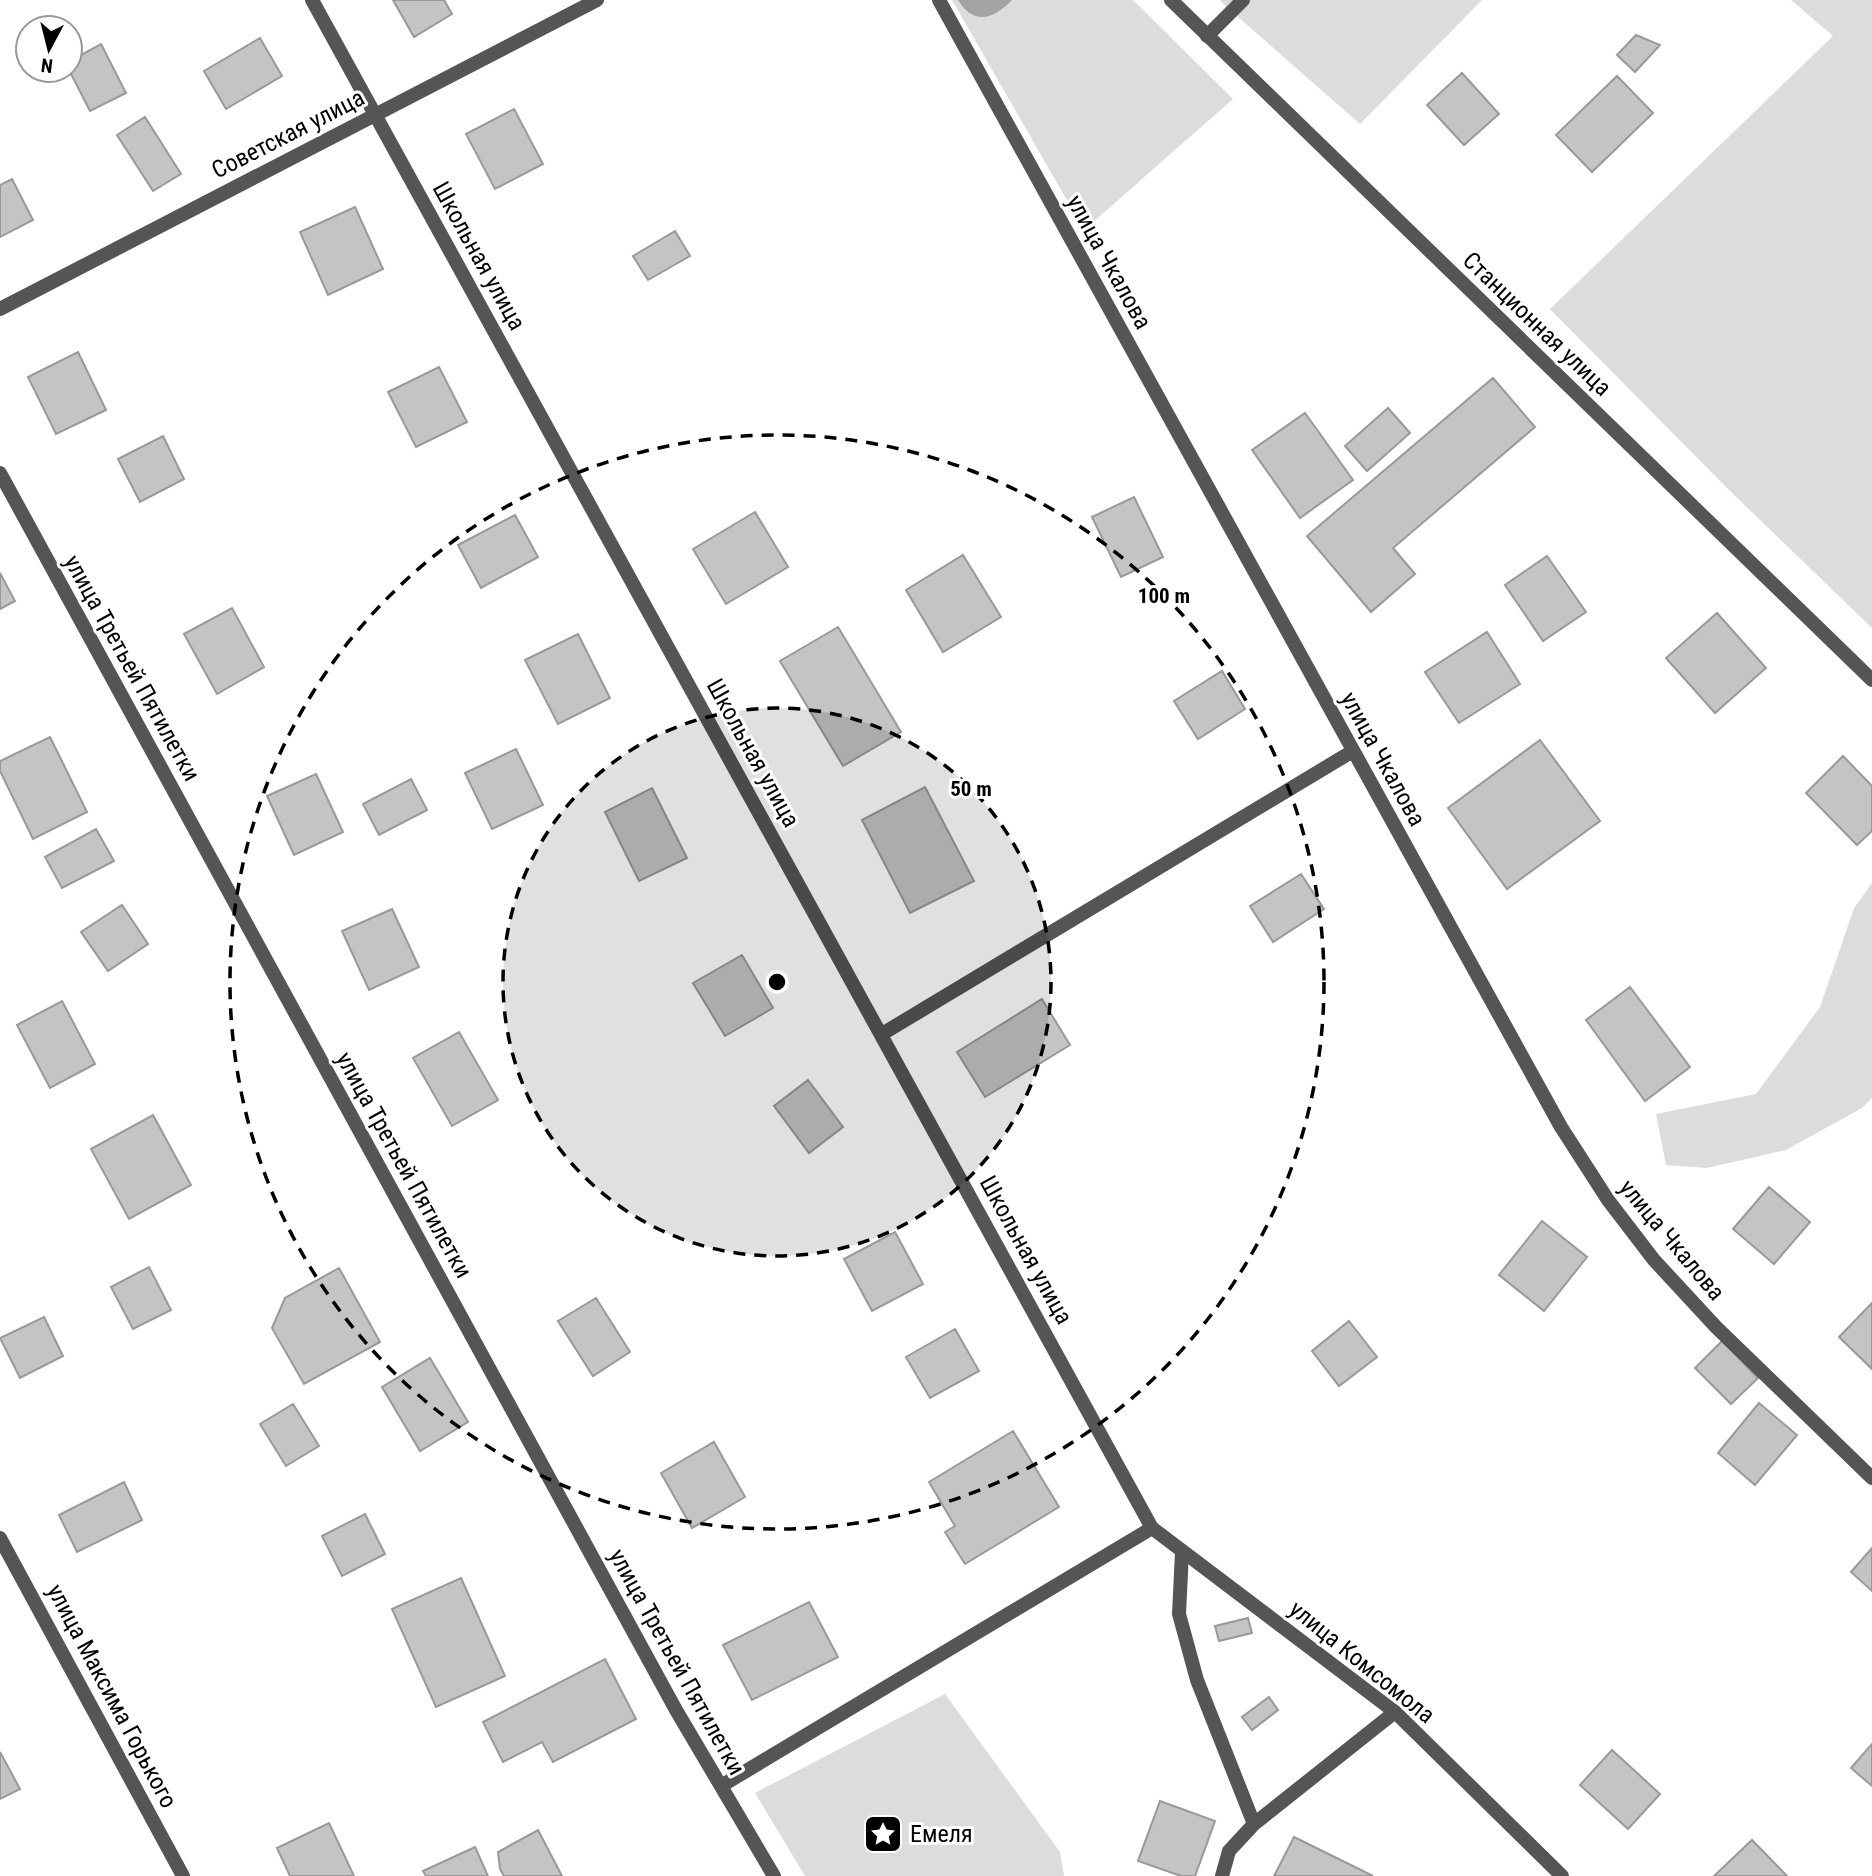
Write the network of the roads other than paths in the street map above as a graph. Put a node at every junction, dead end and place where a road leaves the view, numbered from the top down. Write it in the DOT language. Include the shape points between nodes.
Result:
graph roads {
  1 [pos="312,0"];
  2 [pos="597,0"];
  3 [pos="939,0"];
  4 [pos="1171,0"];
  5 [pos="1243,0"];
  6 [pos="1207,36"];
  7 [pos="375,115"];
  8 [pos="0,309"];
  9 [pos="0,473"];
  10 [pos="1872,680"];
  11 [pos="1353,751"];
  12 [pos="882,1034"];
  13 [pos="1872,1478"];
  14 [pos="1152,1528"];
  15 [pos="0,1538"];
  16 [pos="1182,1552"];
  17 [pos="1395,1712"];
  18 [pos="721,1786"];
  19 [pos="1254,1824"];
  20 [pos="183,1876"];
  21 [pos="774,1876"];
  22 [pos="1222,1876"];
  23 [pos="1562,1876"];
  1 -- 7 [label="street, Школьная улица"];
  2 -- 7 [label="street, Советская улица"];
  3 -- 11 [label="street, улица Чкалова"];
  4 -- 6 [label="street, Станционная улица"];
  5 -- 6 [label="street"];
  6 -- 10 [label="street, Станционная улица"];
  7 -- 8 [label="street, Советская улица"];
  7 -- 12 [label="street, Школьная улица"];
  9 -- 18 [label="street, улица Третьей Пятилетки"];
  11 -- 12 [label="street"];
  11 -- 13 [label="street, улица Чкалова" via="1561,1127 1608,1200 1654,1260 1716,1327"];
  12 -- 14 [label="street, Школьная улица"];
  14 -- 16 [label="street, улица Комсомола"];
  14 -- 18 [label="street"];
  15 -- 20 [label="street, улица Максима Горького"];
  16 -- 17 [label="street, улица Комсомола"];
  16 -- 19 [label="street" via="1179,1614 1197,1681"];
  17 -- 19 [label="street"];
  17 -- 23 [label="street, улица Комсомола"];
  18 -- 21 [label="street, улица Третьей Пятилетки"];
  19 -- 22 [label="street" via="1229,1851"];
}
